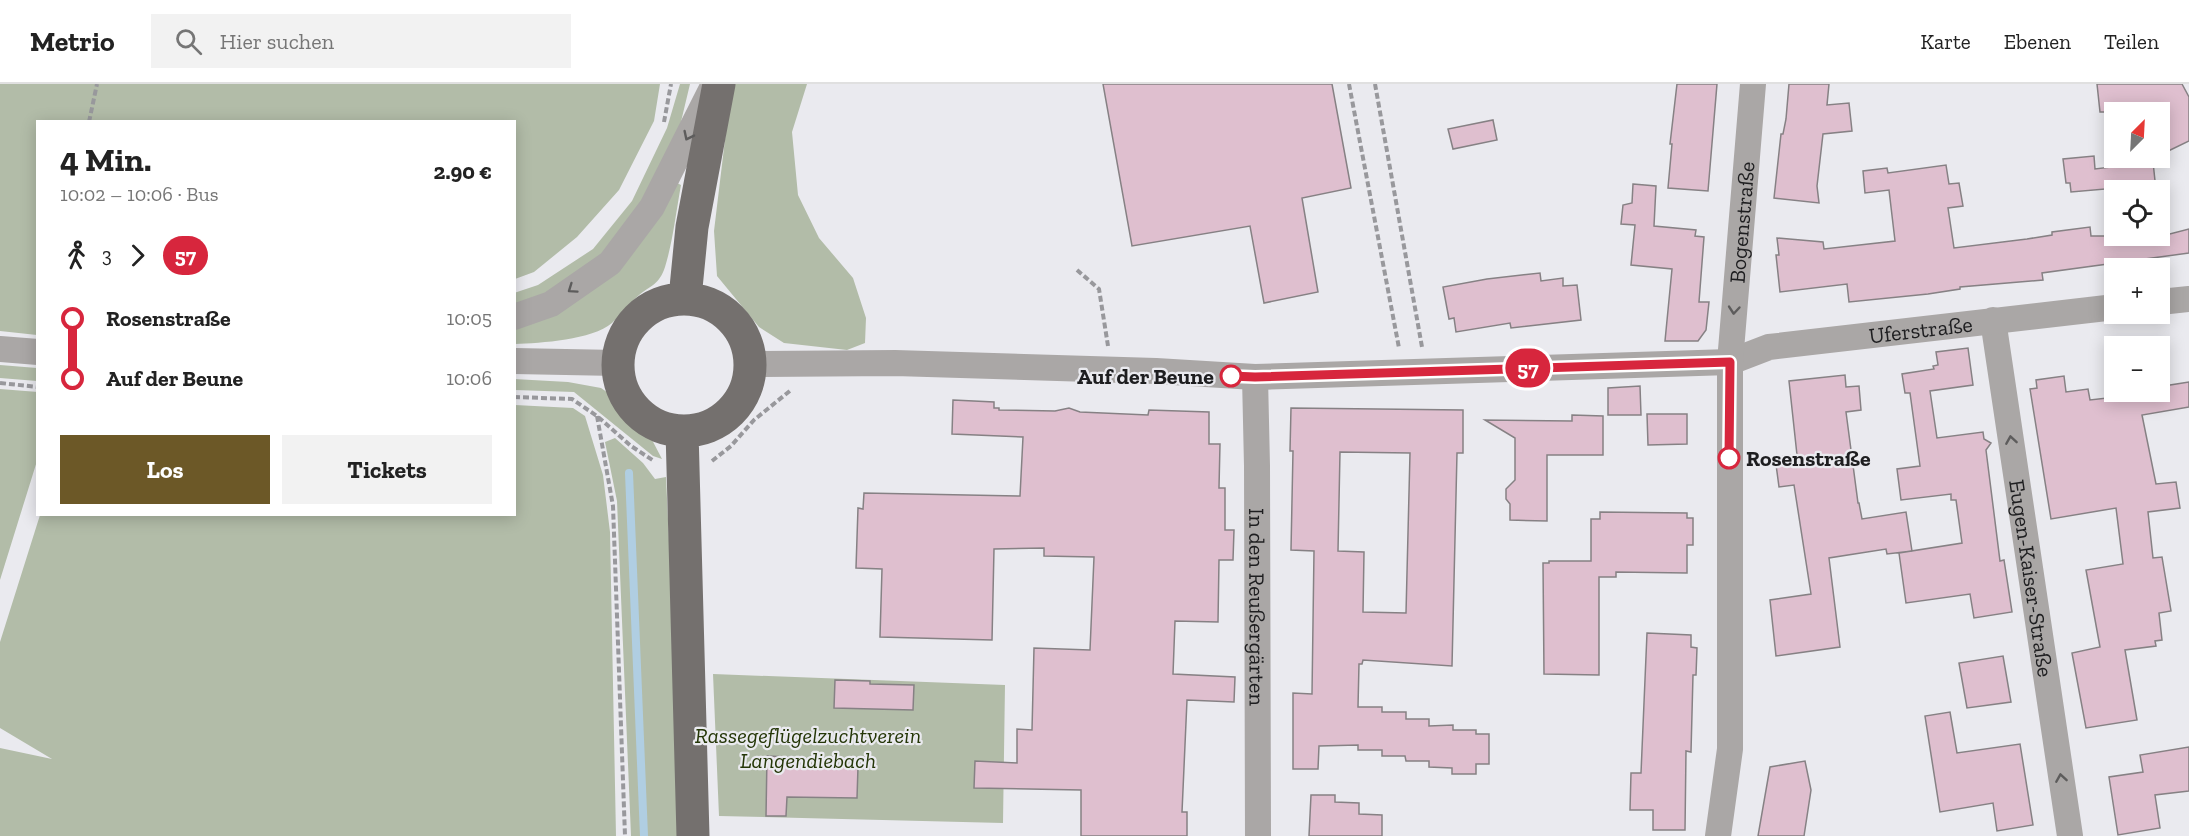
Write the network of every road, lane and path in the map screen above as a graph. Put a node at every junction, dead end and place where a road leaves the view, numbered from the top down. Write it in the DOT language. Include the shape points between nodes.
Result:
graph roads {
  1 [pos="97,84"];
  2 [pos="671,84"];
  3 [pos="714,84"];
  4 [pos="719,84"];
  5 [pos="1348,84"];
  6 [pos="1375,84"];
  7 [pos="1753,84"];
  8 [pos="89,120"];
  9 [pos="664,124"];
  10 [pos="1077,270"];
  11 [pos="685,298"];
  12 [pos="2189,299"];
  13 [pos="2170,301"];
  14 [pos="2104,308"];
  15 [pos="516,316"];
  16 [pos="1993,320"];
  17 [pos="0,349"];
  18 [pos="36,352"];
  19 [pos="516,361"];
  20 [pos="1730,362"];
  21 [pos="617,363"];
  22 [pos="799,363"];
  23 [pos="751,364"];
  24 [pos="1112,370"];
  25 [pos="1415,372"];
  26 [pos="1255,377"];
  27 [pos="0,383"];
  28 [pos="36,387"];
  29 [pos="516,397"];
  30 [pos="597,416"];
  31 [pos="682,431"];
  32 [pos="683,464"];
  33 [pos="625,836"];
  34 [pos="693,836"];
  35 [pos="1258,836"];
  36 [pos="1718,836"];
  37 [pos="2070,836"];
  1 -- 8 [label="path"];
  2 -- 9 [label="path"];
  3 -- 15 [label="street, one-way" via="652,207 610,263 551,304"];
  4 -- 11 [label="main road" via="692,227"];
  5 -- 25 [label="path"];
  6 -- 25 [label="path"];
  7 -- 20 [label="street, Bogenstraße, one-way"];
  10 -- 24 [label="path" via="1099,289"];
  11 -- 21 [label="main road" via="664,301 631,324 621,342"];
  11 -- 23 [label="main road" via="705,301 738,325"];
  12 -- 13 [label="street"];
  14 -- 16 [label="street, Uferstraße"];
  16 -- 20 [label="street, Uferstraße" via="1769,347"];
  37 -- 16 [label="street, Eugen-Kaiser-Straße, one-way"];
  17 -- 18 [label="street"];
  19 -- 21 [label="street"];
  20 -- 25 [label="street"];
  20 -- 36 [label="street" via="1730,749"];
  21 -- 31 [label="main road" via="620,384 643,417 661,427"];
  22 -- 23 [label="street"];
  22 -- 24 [label="street"];
  22 -- 32 [label="path" via="795,386 754,420 731,446 711,462"];
  23 -- 31 [label="main road" via="748,385 738,404 723,419 703,429"];
  24 -- 26 [label="street"];
  25 -- 26 [label="street"];
  26 -- 35 [label="street, In den Reußergärten"];
  27 -- 28 [label="path"];
  29 -- 30 [label="path" via="572,399"];
  30 -- 32 [label="path" via="660,465"];
  30 -- 33 [label="path" via="613,506"];
  31 -- 32 [label="main road"];
  32 -- 34 [label="main road"];
}
